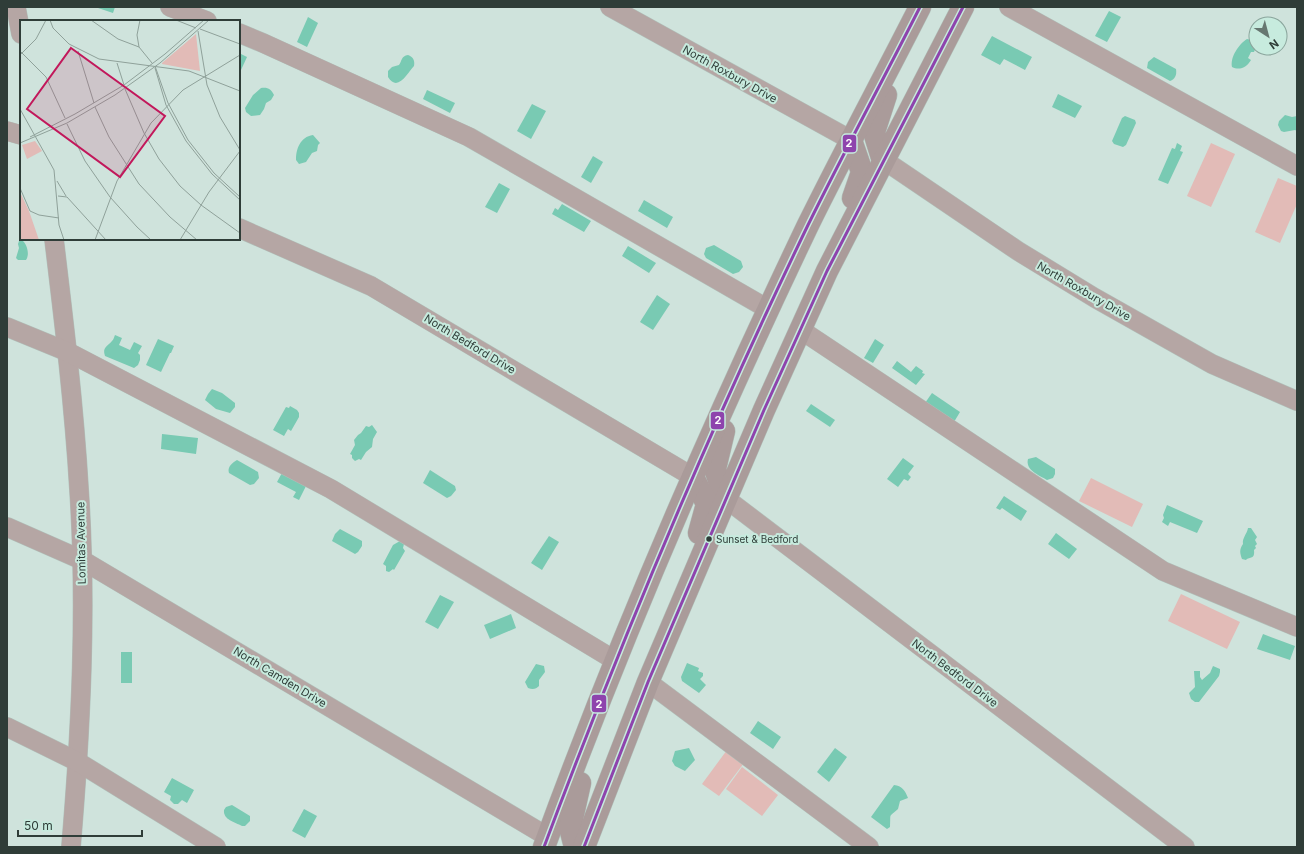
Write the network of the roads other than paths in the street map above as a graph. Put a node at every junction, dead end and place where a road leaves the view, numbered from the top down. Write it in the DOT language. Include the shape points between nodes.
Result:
graph roads {
  1 [pos="16,7"];
  2 [pos="170,7"];
  3 [pos="610,7"];
  4 [pos="920,7"];
  5 [pos="963,7"];
  6 [pos="1009,7"];
  7 [pos="204,20"];
  8 [pos="20,29"];
  9 [pos="908,31"];
  10 [pos="240,34"];
  11 [pos="7,131"];
  12 [pos="20,136"];
  13 [pos="850,140"];
  14 [pos="883,161"];
  15 [pos="1297,166"];
  16 [pos="240,228"];
  17 [pos="54,240"];
  18 [pos="826,273"];
  19 [pos="768,309"];
  20 [pos="7,327"];
  21 [pos="801,330"];
  22 [pos="68,352"];
  23 [pos="738,378"];
  24 [pos="1297,401"];
  25 [pos="693,477"];
  26 [pos="725,498"];
  27 [pos="7,527"];
  28 [pos="82,560"];
  29 [pos="677,611"];
  30 [pos="1297,628"];
  31 [pos="616,661"];
  32 [pos="648,682"];
  33 [pos="594,715"];
  34 [pos="7,727"];
  35 [pos="78,762"];
  36 [pos="549,844"];
  37 [pos="71,847"];
  38 [pos="216,847"];
  39 [pos="575,847"];
  40 [pos="584,847"];
  41 [pos="869,847"];
  42 [pos="1185,847"];
  1 -- 8 [label="street"];
  2 -- 7 [label="street"];
  3 -- 13 [label="street, North Roxbury Drive"];
  4 -- 9 [label="main road"];
  5 -- 14 [label="main road"];
  6 -- 15 [label="street"];
  9 -- 13 [label="main road"];
  9 -- 14 [label="main road" via="874,132"];
  10 -- 19 [label="street" via="469,137"];
  11 -- 12 [label="street"];
  13 -- 18 [label="main road" via="862,172"];
  13 -- 19 [label="main road"];
  14 -- 18 [label="main road"];
  14 -- 24 [label="street, North Roxbury Drive" via="1018,252 1102,302 1212,364"];
  16 -- 25 [label="street, North Bedford Drive" via="371,286"];
  17 -- 22 [label="street, Lomitas Avenue"];
  18 -- 21 [label="main road"];
  19 -- 23 [label="main road"];
  20 -- 22 [label="street"];
  21 -- 26 [label="main road"];
  21 -- 30 [label="street" via="1163,571"];
  22 -- 28 [label="street, Lomitas Avenue" via="80,489"];
  22 -- 31 [label="street" via="331,489"];
  23 -- 25 [label="main road"];
  23 -- 26 [label="main road" via="715,469"];
  25 -- 29 [label="main road" via="707,504"];
  25 -- 31 [label="main road"];
  26 -- 29 [label="main road"];
  26 -- 42 [label="street, North Bedford Drive"];
  27 -- 28 [label="street, North Camden Drive"];
  28 -- 35 [label="street, Lomitas Avenue"];
  28 -- 36 [label="street, North Camden Drive"];
  29 -- 32 [label="main road"];
  31 -- 33 [label="main road"];
  32 -- 40 [label="main road"];
  32 -- 41 [label="street"];
  33 -- 36 [label="main road"];
  33 -- 39 [label="main road" via="570,828"];
  34 -- 35 [label="street"];
  35 -- 37 [label="street, Lomitas Avenue"];
  35 -- 38 [label="street"];
}
